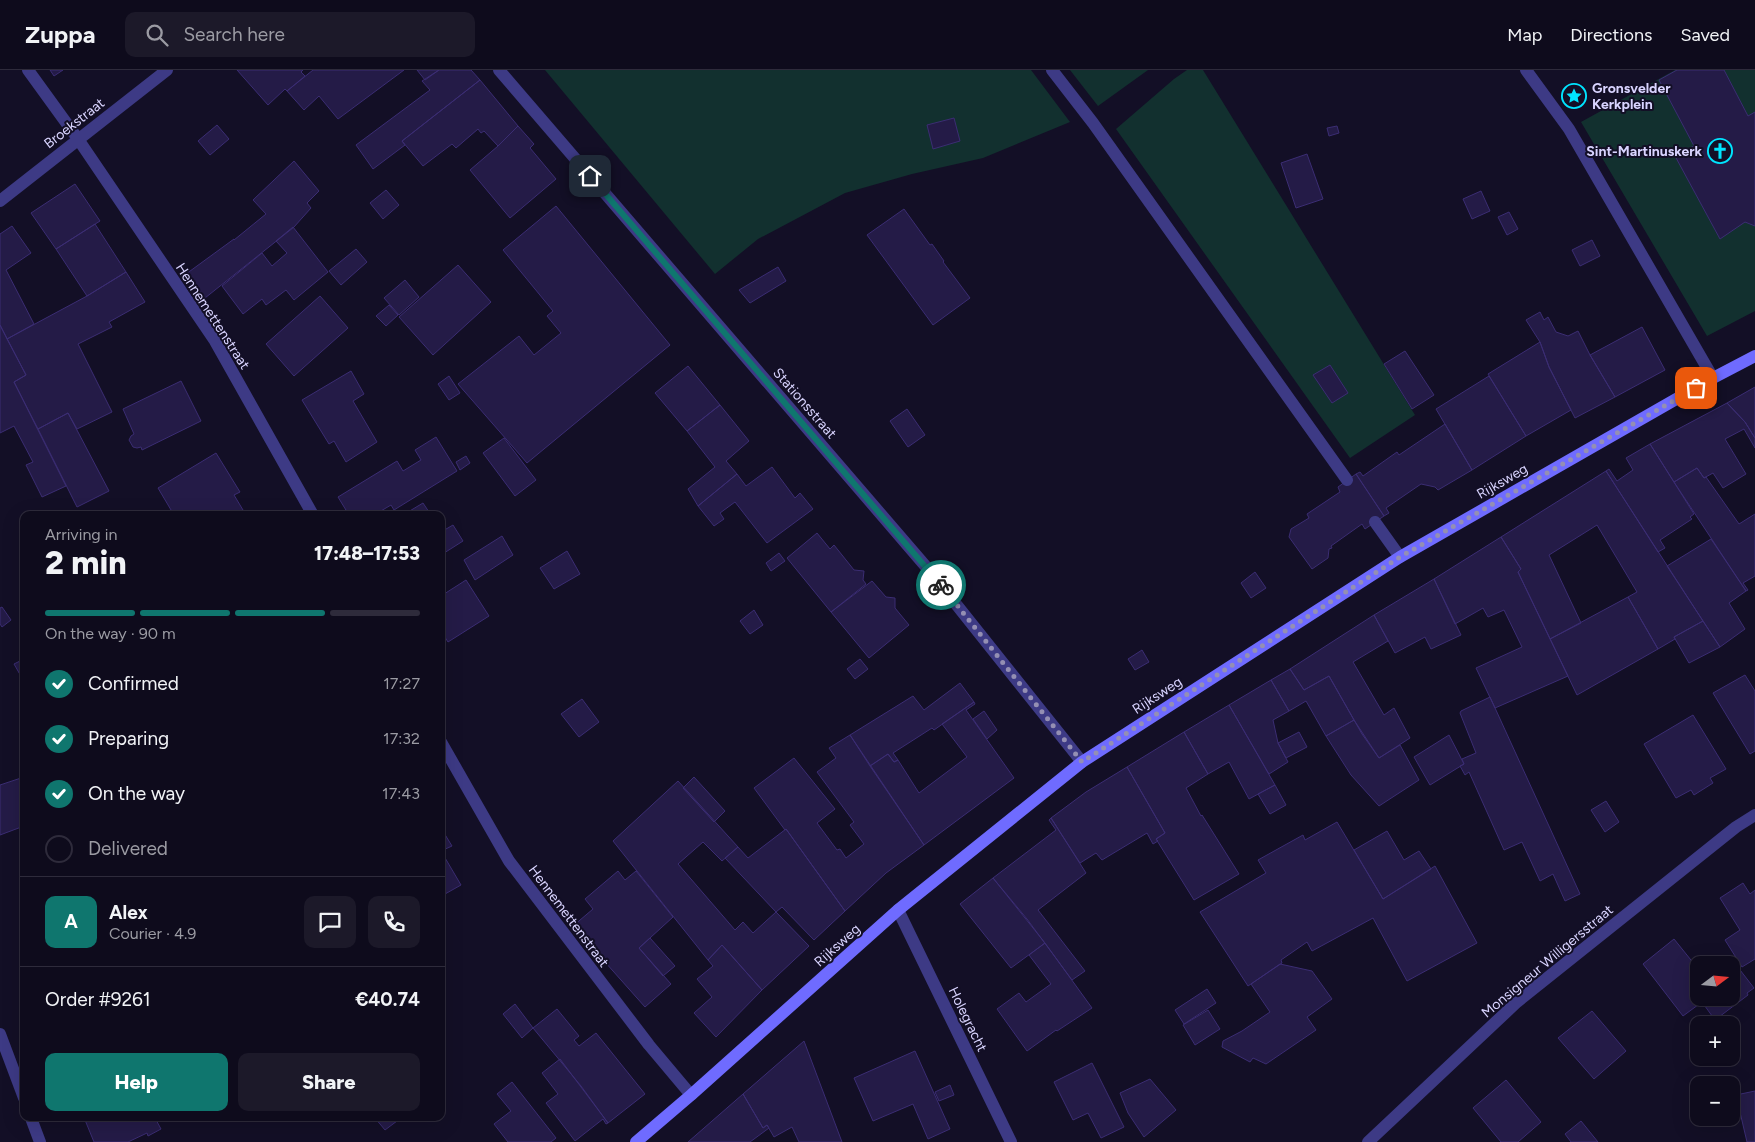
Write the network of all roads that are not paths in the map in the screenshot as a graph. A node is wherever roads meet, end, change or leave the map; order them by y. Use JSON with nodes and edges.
{"nodes":[{"id":1,"x":28,"y":70,"type":"edge"},
{"id":2,"x":167,"y":70,"type":"edge"},
{"id":3,"x":499,"y":70,"type":"edge"},
{"id":4,"x":1052,"y":70,"type":"edge"},
{"id":5,"x":1526,"y":70,"type":"edge"},
{"id":6,"x":78,"y":139,"type":"junction"},
{"id":7,"x":0,"y":201,"type":"edge"},
{"id":8,"x":1755,"y":356,"type":"edge"},
{"id":9,"x":1713,"y":378,"type":"junction"},
{"id":10,"x":1347,"y":480,"type":"dead end"},
{"id":11,"x":311,"y":511,"type":"edge"},
{"id":12,"x":1375,"y":522,"type":"dead end"},
{"id":13,"x":1400,"y":557,"type":"junction"},
{"id":14,"x":445,"y":749,"type":"edge"},
{"id":15,"x":1082,"y":762,"type":"junction"},
{"id":16,"x":1755,"y":815,"type":"edge"},
{"id":17,"x":898,"y":910,"type":"junction"},
{"id":18,"x":0,"y":1034,"type":"edge"},
{"id":19,"x":20,"y":1087,"type":"edge"},
{"id":20,"x":692,"y":1095,"type":"junction"},
{"id":21,"x":32,"y":1121,"type":"edge"},
{"id":22,"x":40,"y":1142,"type":"edge"},
{"id":23,"x":636,"y":1142,"type":"edge"},
{"id":24,"x":1011,"y":1142,"type":"edge"},
{"id":25,"x":1368,"y":1142,"type":"edge"}],
"edges":[{"from":1,"to":6,"type":"street","name":"Hennemettenstraat"},
{"from":2,"to":6,"type":"street","name":"Broekstraat"},
{"from":3,"to":15,"type":"street","name":"Stationsstraat"},
{"from":4,"to":10,"type":"street"},
{"from":5,"to":9,"type":"street"},
{"from":6,"to":7,"type":"street","name":"Broekstraat"},
{"from":6,"to":11,"type":"street","name":"Hennemettenstraat"},
{"from":8,"to":9,"type":"street","name":"Rijksweg"},
{"from":9,"to":13,"type":"street","name":"Rijksweg"},
{"from":12,"to":13,"type":"street"},
{"from":13,"to":15,"type":"street","name":"Rijksweg"},
{"from":14,"to":20,"type":"street","name":"Hennemettenstraat"},
{"from":15,"to":17,"type":"street","name":"Rijksweg"},
{"from":16,"to":25,"type":"street","name":"Monsigneur Willigersstraat"},
{"from":17,"to":20,"type":"street","name":"Rijksweg"},
{"from":17,"to":24,"type":"street","name":"Holegracht"},
{"from":18,"to":19,"type":"street"},
{"from":20,"to":23,"type":"street","name":"Rijksweg"},
{"from":21,"to":22,"type":"street"}]}
